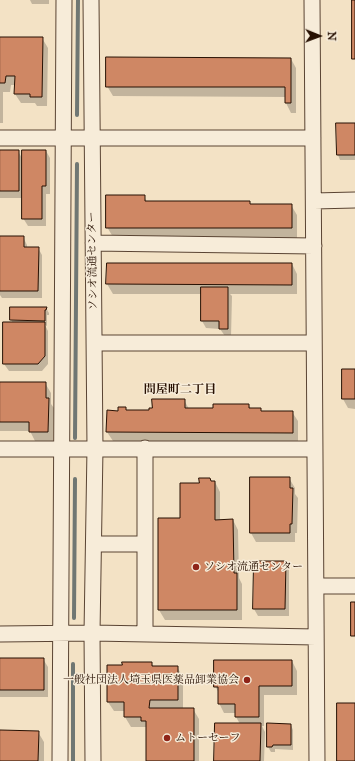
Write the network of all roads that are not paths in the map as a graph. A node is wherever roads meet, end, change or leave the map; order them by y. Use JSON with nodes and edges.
{"nodes":[{"id":1,"x":64,"y":0,"type":"edge"},
{"id":2,"x":91,"y":0,"type":"edge"},
{"id":3,"x":312,"y":0,"type":"edge"},
{"id":4,"x":0,"y":138,"type":"edge"},
{"id":5,"x":64,"y":138,"type":"junction"},
{"id":6,"x":92,"y":138,"type":"junction"},
{"id":7,"x":313,"y":138,"type":"junction"},
{"id":8,"x":355,"y":200,"type":"edge"},
{"id":9,"x":314,"y":201,"type":"junction"},
{"id":10,"x":93,"y":243,"type":"junction"},
{"id":11,"x":314,"y":246,"type":"junction"},
{"id":12,"x":94,"y":343,"type":"junction"},
{"id":13,"x":314,"y":343,"type":"junction"},
{"id":14,"x":62,"y":448,"type":"junction"},
{"id":15,"x":95,"y":448,"type":"junction"},
{"id":16,"x":145,"y":448,"type":"junction"},
{"id":17,"x":0,"y":449,"type":"edge"},
{"id":18,"x":315,"y":449,"type":"junction"},
{"id":19,"x":94,"y":544,"type":"junction"},
{"id":20,"x":145,"y":544,"type":"junction"},
{"id":21,"x":316,"y":586,"type":"junction"},
{"id":22,"x":355,"y":586,"type":"edge"},
{"id":23,"x":60,"y":633,"type":"junction"},
{"id":24,"x":92,"y":633,"type":"junction"},
{"id":25,"x":0,"y":634,"type":"edge"},
{"id":26,"x":145,"y":634,"type":"junction"},
{"id":27,"x":316,"y":637,"type":"junction"},
{"id":28,"x":60,"y":761,"type":"edge"},
{"id":29,"x":93,"y":761,"type":"edge"},
{"id":30,"x":317,"y":761,"type":"edge"}],
"edges":[{"from":1,"to":5,"type":"street"},
{"from":2,"to":6,"type":"street","name":"ソシオ流通センター"},
{"from":3,"to":7,"type":"street"},
{"from":4,"to":5,"type":"street"},
{"from":5,"to":6,"type":"street"},
{"from":5,"to":14,"type":"street"},
{"from":6,"to":7,"type":"street"},
{"from":6,"to":10,"type":"street","name":"ソシオ流通センター"},
{"from":7,"to":9,"type":"street"},
{"from":8,"to":9,"type":"street"},
{"from":9,"to":11,"type":"street"},
{"from":10,"to":11,"type":"street"},
{"from":10,"to":12,"type":"street","name":"ソシオ流通センター"},
{"from":11,"to":13,"type":"street"},
{"from":12,"to":13,"type":"street"},
{"from":12,"to":15,"type":"street","name":"ソシオ流通センター"},
{"from":13,"to":18,"type":"street"},
{"from":14,"to":15,"type":"street"},
{"from":14,"to":17,"type":"street"},
{"from":14,"to":23,"type":"street"},
{"from":15,"to":16,"type":"street"},
{"from":15,"to":19,"type":"street","name":"ソシオ流通センター"},
{"from":16,"to":18,"type":"street"},
{"from":16,"to":20,"type":"street"},
{"from":18,"to":21,"type":"street"},
{"from":19,"to":20,"type":"street"},
{"from":19,"to":24,"type":"street","name":"ソシオ流通センター"},
{"from":20,"to":26,"type":"street"},
{"from":21,"to":22,"type":"street"},
{"from":21,"to":27,"type":"street"},
{"from":23,"to":24,"type":"street"},
{"from":23,"to":25,"type":"street"},
{"from":23,"to":28,"type":"street"},
{"from":24,"to":26,"type":"street"},
{"from":24,"to":29,"type":"street","name":"ソシオ流通センター"},
{"from":26,"to":27,"type":"street"},
{"from":27,"to":30,"type":"street"}]}
